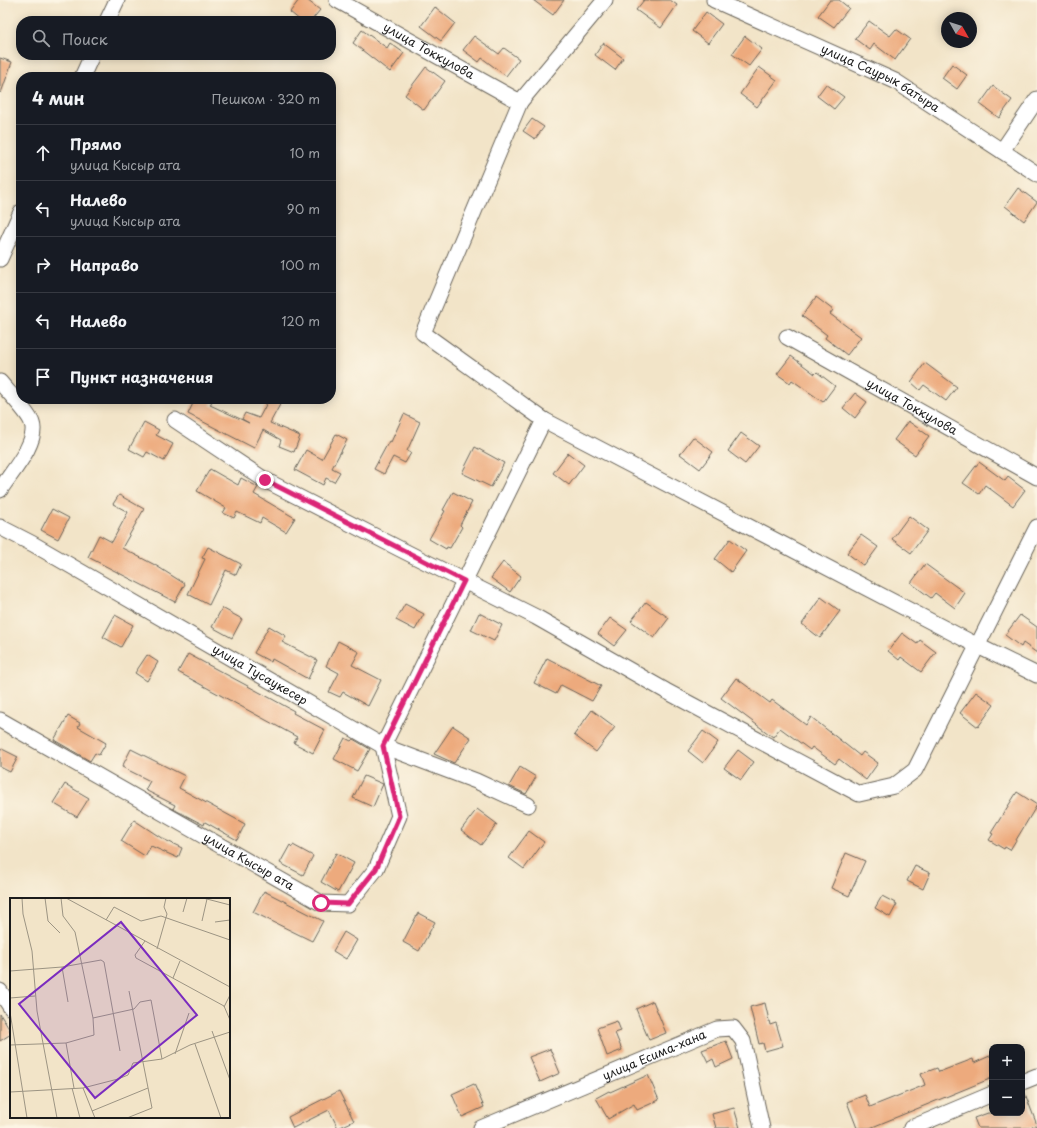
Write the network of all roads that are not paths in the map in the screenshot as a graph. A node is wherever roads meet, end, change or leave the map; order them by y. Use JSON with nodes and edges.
{"nodes":[{"id":1,"x":117,"y":0,"type":"edge"},
{"id":2,"x":337,"y":0,"type":"edge"},
{"id":3,"x":605,"y":0,"type":"edge"},
{"id":4,"x":714,"y":0,"type":"edge"},
{"id":5,"x":109,"y":16,"type":"edge"},
{"id":6,"x":90,"y":60,"type":"edge"},
{"id":7,"x":84,"y":72,"type":"edge"},
{"id":8,"x":1037,"y":99,"type":"edge"},
{"id":9,"x":520,"y":102,"type":"junction"},
{"id":10,"x":1002,"y":151,"type":"junction"},
{"id":11,"x":1037,"y":174,"type":"edge"},
{"id":12,"x":16,"y":223,"type":"edge"},
{"id":13,"x":0,"y":259,"type":"edge"},
{"id":14,"x":787,"y":337,"type":"dead end"},
{"id":15,"x":0,"y":382,"type":"edge"},
{"id":16,"x":16,"y":402,"type":"edge"},
{"id":17,"x":18,"y":404,"type":"edge"},
{"id":18,"x":175,"y":420,"type":"dead end"},
{"id":19,"x":544,"y":420,"type":"junction"},
{"id":20,"x":1037,"y":477,"type":"edge"},
{"id":21,"x":0,"y":490,"type":"edge"},
{"id":22,"x":0,"y":527,"type":"edge"},
{"id":23,"x":1037,"y":527,"type":"edge"},
{"id":24,"x":464,"y":581,"type":"junction"},
{"id":25,"x":978,"y":646,"type":"junction"},
{"id":26,"x":1037,"y":675,"type":"edge"},
{"id":27,"x":0,"y":720,"type":"edge"},
{"id":28,"x":383,"y":746,"type":"junction"},
{"id":29,"x":528,"y":805,"type":"dead end"},
{"id":30,"x":0,"y":991,"type":"edge"},
{"id":31,"x":10,"y":1006,"type":"edge"},
{"id":32,"x":1037,"y":1076,"type":"edge"},
{"id":33,"x":1025,"y":1081,"type":"edge"},
{"id":34,"x":989,"y":1095,"type":"edge"},
{"id":35,"x":481,"y":1128,"type":"edge"},
{"id":36,"x":762,"y":1128,"type":"edge"},
{"id":37,"x":910,"y":1128,"type":"edge"}],
"edges":[{"from":1,"to":5,"type":"street"},
{"from":2,"to":9,"type":"street","name":"улица Токкулова"},
{"from":3,"to":9,"type":"street"},
{"from":4,"to":10,"type":"street","name":"улица Саурык батыра"},
{"from":6,"to":7,"type":"street"},
{"from":8,"to":10,"type":"street"},
{"from":9,"to":19,"type":"street"},
{"from":10,"to":11,"type":"street","name":"улица Саурык батыра"},
{"from":12,"to":13,"type":"street"},
{"from":14,"to":20,"type":"street","name":"улица Токкулова"},
{"from":15,"to":16,"type":"street"},
{"from":17,"to":21,"type":"street"},
{"from":18,"to":24,"type":"street"},
{"from":19,"to":24,"type":"street"},
{"from":19,"to":25,"type":"street"},
{"from":22,"to":28,"type":"street","name":"улица Тусаукесер"},
{"from":23,"to":25,"type":"street"},
{"from":24,"to":25,"type":"street"},
{"from":24,"to":28,"type":"street"},
{"from":25,"to":26,"type":"street"},
{"from":27,"to":28,"type":"street","name":"улица Кысыр ата"},
{"from":28,"to":29,"type":"street","name":"улица Тусаукесер"},
{"from":30,"to":31,"type":"street"},
{"from":32,"to":33,"type":"street"},
{"from":34,"to":37,"type":"street"},
{"from":35,"to":36,"type":"street","name":"улица Есима-хана"}]}
